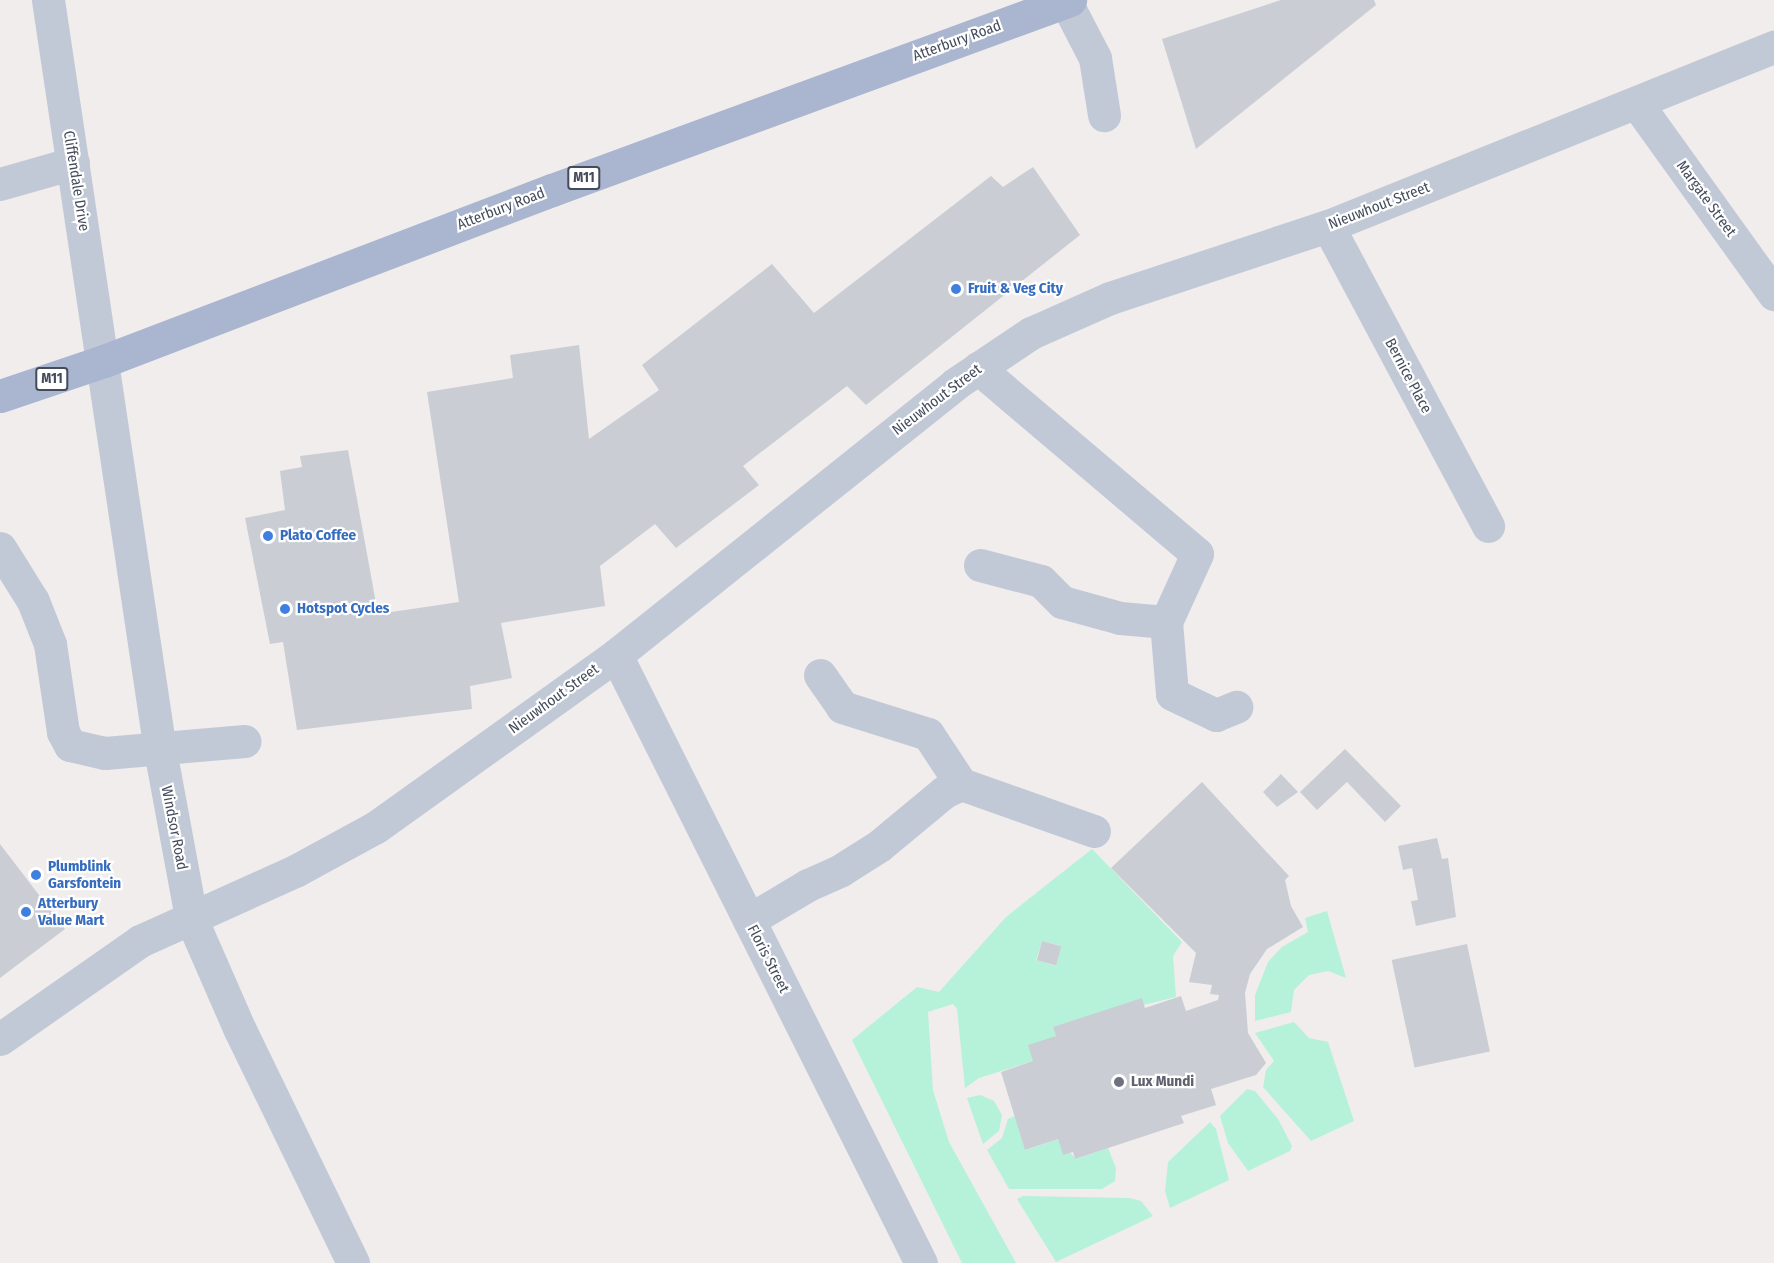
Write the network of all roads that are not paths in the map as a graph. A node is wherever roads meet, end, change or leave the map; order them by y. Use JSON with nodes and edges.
{"nodes":[{"id":1,"x":48,"y":0,"type":"edge"},
{"id":2,"x":1068,"y":1,"type":"edge"},
{"id":3,"x":1774,"y":48,"type":"edge"},
{"id":4,"x":1638,"y":105,"type":"junction"},
{"id":5,"x":1104,"y":115,"type":"dead end"},
{"id":6,"x":73,"y":163,"type":"junction"},
{"id":7,"x":0,"y":184,"type":"edge"},
{"id":8,"x":1328,"y":226,"type":"junction"},
{"id":9,"x":1774,"y":294,"type":"edge"},
{"id":10,"x":104,"y":361,"type":"junction"},
{"id":11,"x":978,"y":368,"type":"junction"},
{"id":12,"x":0,"y":396,"type":"edge"},
{"id":13,"x":1488,"y":526,"type":"dead end"},
{"id":14,"x":0,"y":549,"type":"edge"},
{"id":15,"x":980,"y":565,"type":"dead end"},
{"id":16,"x":1166,"y":622,"type":"junction"},
{"id":17,"x":616,"y":655,"type":"junction"},
{"id":18,"x":820,"y":675,"type":"dead end"},
{"id":19,"x":1236,"y":707,"type":"dead end"},
{"id":20,"x":244,"y":741,"type":"dead end"},
{"id":21,"x":160,"y":750,"type":"junction"},
{"id":22,"x":961,"y":784,"type":"junction"},
{"id":23,"x":1094,"y":831,"type":"dead end"},
{"id":24,"x":191,"y":918,"type":"junction"},
{"id":25,"x":749,"y":920,"type":"junction"},
{"id":26,"x":0,"y":1039,"type":"edge"},
{"id":27,"x":353,"y":1263,"type":"edge"},
{"id":28,"x":921,"y":1263,"type":"edge"}],
"edges":[{"from":1,"to":6,"type":"street","name":"Cliffendale Drive"},
{"from":2,"to":5,"type":"street"},
{"from":2,"to":10,"type":"main road","name":"Atterbury Road","number":"M11"},
{"from":3,"to":4,"type":"street","name":"Nieuwhout Street"},
{"from":4,"to":8,"type":"street","name":"Nieuwhout Street"},
{"from":4,"to":9,"type":"street","name":"Margate Street"},
{"from":6,"to":7,"type":"street"},
{"from":6,"to":10,"type":"street","name":"Cliffendale Drive"},
{"from":8,"to":11,"type":"street","name":"Nieuwhout Street"},
{"from":8,"to":13,"type":"street","name":"Bernice Place"},
{"from":10,"to":12,"type":"main road","name":"Atterbury Road","number":"M11"},
{"from":10,"to":21,"type":"street","name":"Windsor Road"},
{"from":11,"to":16,"type":"street"},
{"from":11,"to":17,"type":"street","name":"Nieuwhout Street"},
{"from":14,"to":21,"type":"street"},
{"from":15,"to":16,"type":"street"},
{"from":16,"to":19,"type":"street"},
{"from":17,"to":24,"type":"street","name":"Nieuwhout Street"},
{"from":17,"to":25,"type":"street","name":"Floris Street"},
{"from":18,"to":22,"type":"street"},
{"from":20,"to":21,"type":"street"},
{"from":21,"to":24,"type":"street","name":"Windsor Road"},
{"from":22,"to":23,"type":"street"},
{"from":22,"to":25,"type":"street"},
{"from":24,"to":26,"type":"street","name":"Nieuwhout Street"},
{"from":24,"to":27,"type":"street","name":"Windsor Road"},
{"from":25,"to":28,"type":"street","name":"Floris Street"}]}
